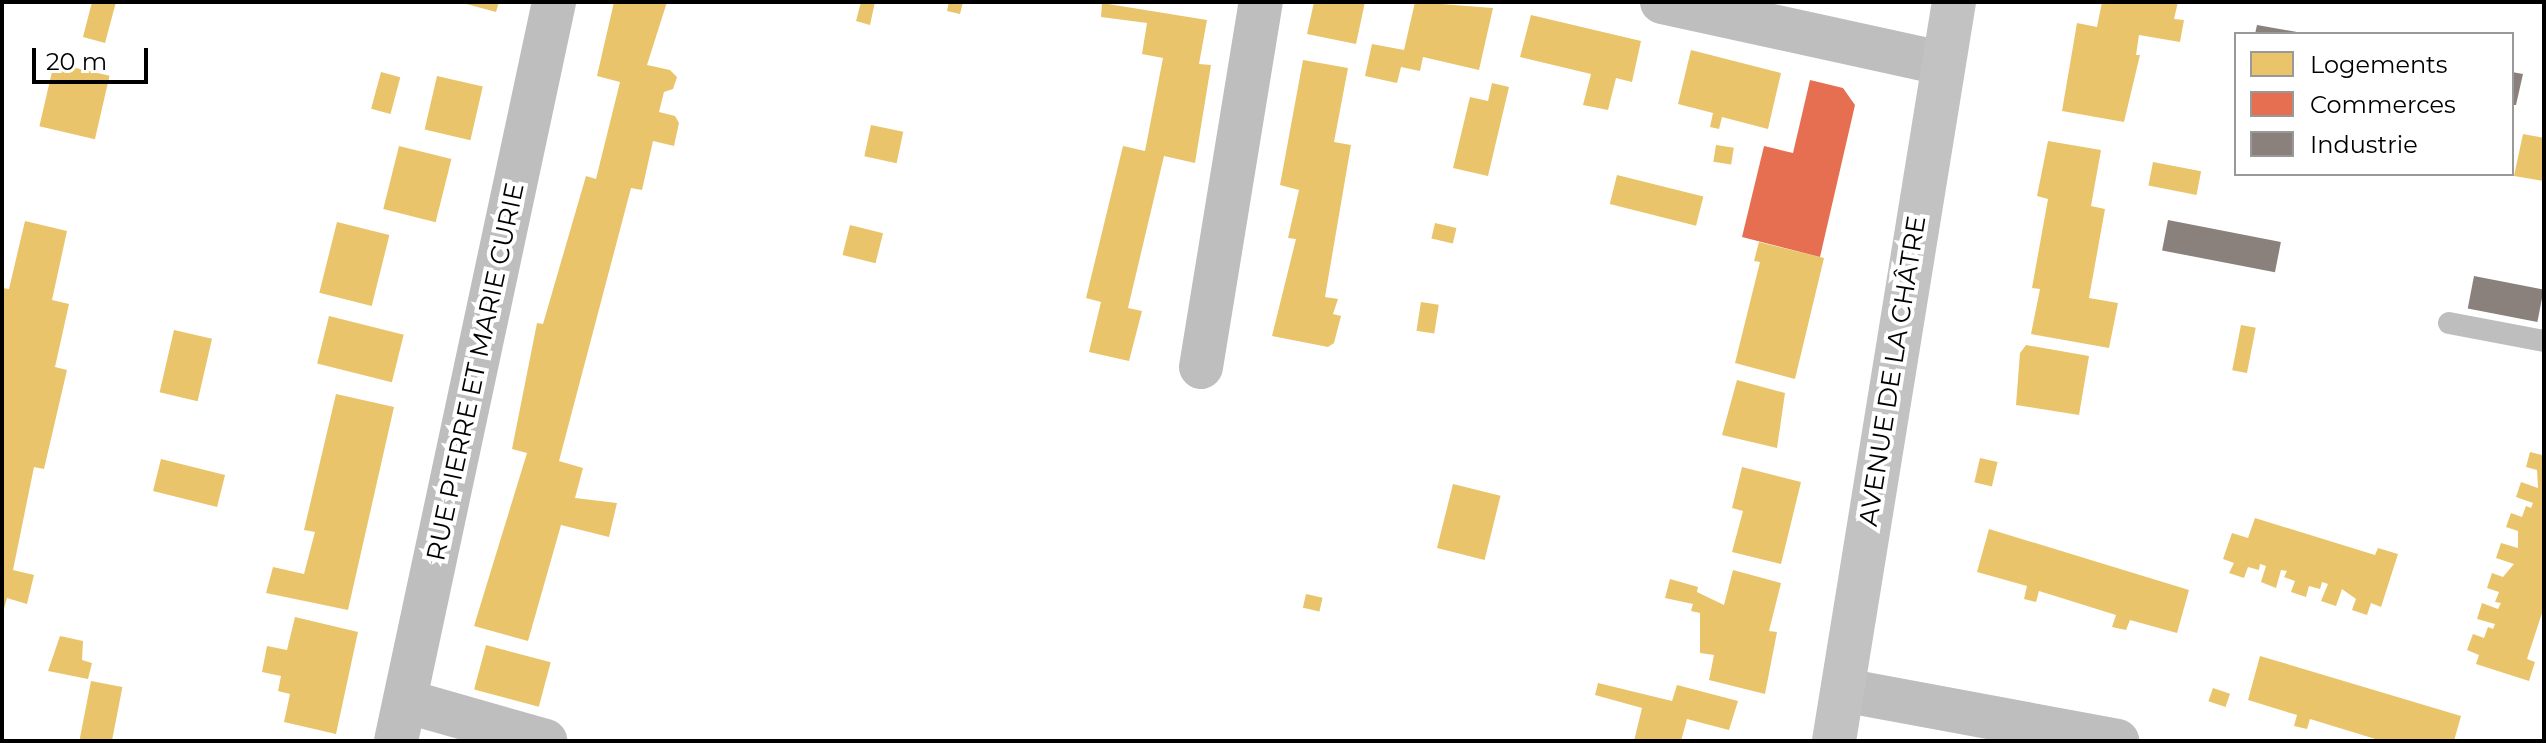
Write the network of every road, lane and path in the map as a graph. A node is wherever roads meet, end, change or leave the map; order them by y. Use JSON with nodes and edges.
{"nodes":[{"id":1,"x":554,"y":2,"type":"edge"},
{"id":2,"x":1261,"y":2,"type":"edge"},
{"id":3,"x":1662,"y":2,"type":"edge"},
{"id":4,"x":1954,"y":2,"type":"edge"},
{"id":5,"x":1942,"y":63,"type":"junction"},
{"id":6,"x":2449,"y":323,"type":"dead end"},
{"id":7,"x":2544,"y":341,"type":"edge"},
{"id":8,"x":1201,"y":367,"type":"dead end"},
{"id":9,"x":1843,"y":690,"type":"junction"},
{"id":10,"x":401,"y":721,"type":"edge"},
{"id":11,"x":545,"y":741,"type":"edge"},
{"id":12,"x":1834,"y":741,"type":"edge"},
{"id":13,"x":2117,"y":741,"type":"edge"}],
"edges":[{"from":1,"to":10,"type":"street","name":"RUE PIERRE ET MARIE CURIE"},
{"from":2,"to":8,"type":"street"},
{"from":3,"to":5,"type":"street"},
{"from":4,"to":5,"type":"main road","name":"AVENUE DE LA CHÂTRE"},
{"from":5,"to":9,"type":"main road","name":"AVENUE DE LA CHÂTRE"},
{"from":6,"to":7,"type":"lane"},
{"from":9,"to":12,"type":"main road","name":"AVENUE DE LA CHÂTRE"},
{"from":9,"to":13,"type":"street"},
{"from":10,"to":11,"type":"street"}]}
